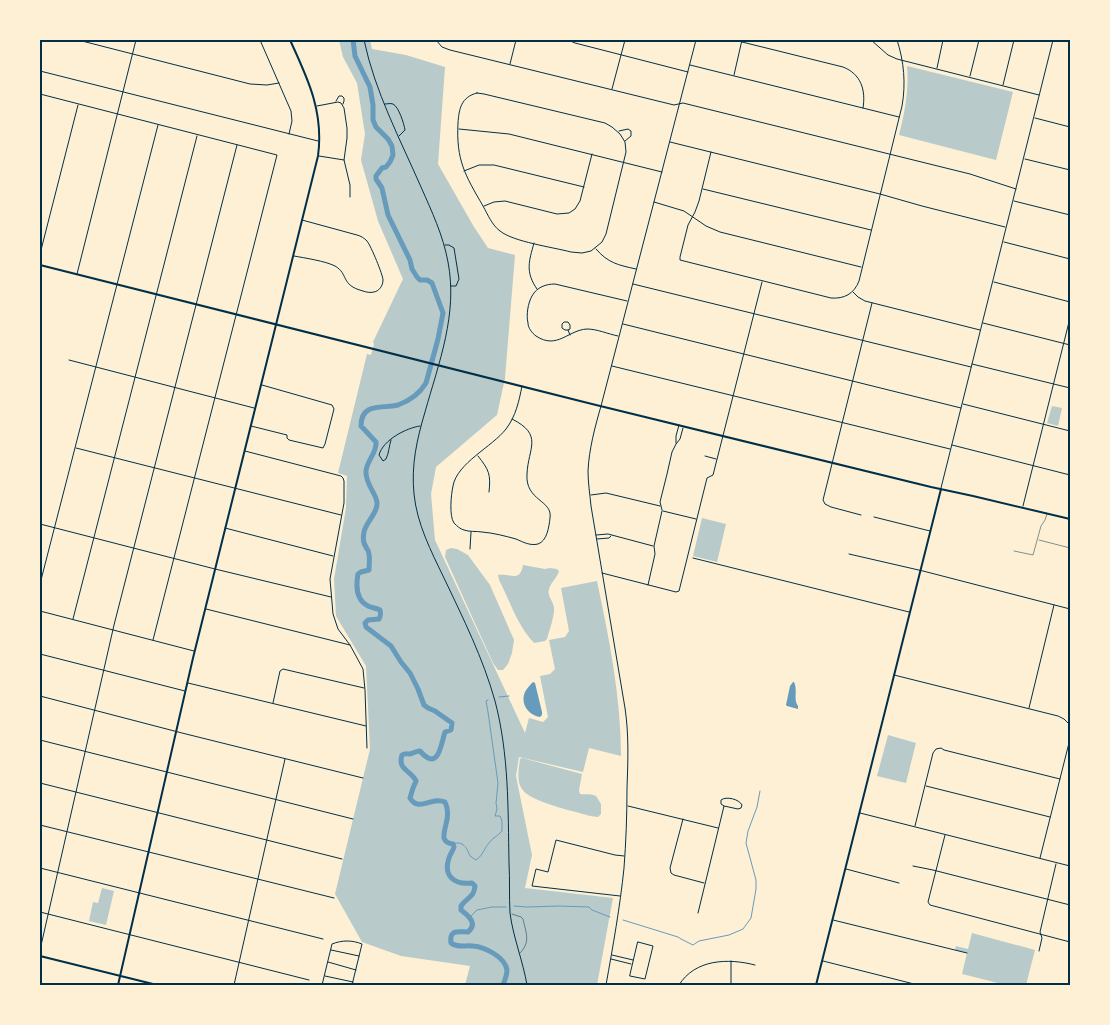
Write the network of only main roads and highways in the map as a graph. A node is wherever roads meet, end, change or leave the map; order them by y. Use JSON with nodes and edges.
{"nodes":[{"id":1,"x":290,"y":40,"type":"edge"},
{"id":2,"x":40,"y":265,"type":"edge"},
{"id":3,"x":275,"y":325,"type":"junction"},
{"id":4,"x":941,"y":489,"type":"junction"},
{"id":5,"x":1070,"y":519,"type":"edge"},
{"id":6,"x":40,"y":956,"type":"edge"},
{"id":7,"x":120,"y":976,"type":"junction"},
{"id":8,"x":118,"y":985,"type":"edge"},
{"id":9,"x":157,"y":985,"type":"edge"},
{"id":10,"x":816,"y":985,"type":"edge"}],
"edges":[{"from":1,"to":3,"type":"main road"},
{"from":2,"to":3,"type":"main road"},
{"from":3,"to":4,"type":"main road"},
{"from":3,"to":7,"type":"main road"},
{"from":4,"to":5,"type":"main road"},
{"from":4,"to":10,"type":"main road"},
{"from":6,"to":7,"type":"main road"},
{"from":7,"to":8,"type":"main road"},
{"from":7,"to":9,"type":"main road"}]}
